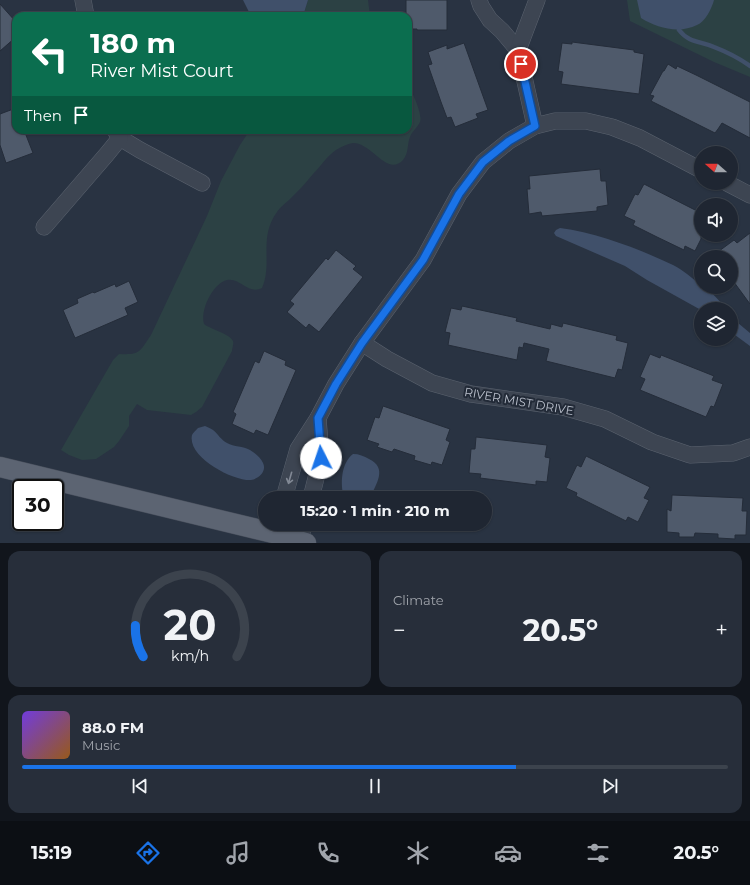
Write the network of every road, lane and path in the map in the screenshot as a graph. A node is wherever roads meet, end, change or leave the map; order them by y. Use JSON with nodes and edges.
{"nodes":[{"id":1,"x":83,"y":0,"type":"edge"},
{"id":2,"x":478,"y":0,"type":"edge"},
{"id":3,"x":537,"y":0,"type":"edge"},
{"id":4,"x":85,"y":12,"type":"edge"},
{"id":5,"x":518,"y":50,"type":"junction"},
{"id":6,"x":535,"y":126,"type":"junction"},
{"id":7,"x":118,"y":134,"type":"edge"},
{"id":8,"x":694,"y":166,"type":"edge"},
{"id":9,"x":202,"y":183,"type":"dead end"},
{"id":10,"x":738,"y":189,"type":"edge"},
{"id":11,"x":750,"y":195,"type":"edge"},
{"id":12,"x":44,"y":227,"type":"dead end"},
{"id":13,"x":362,"y":343,"type":"junction"},
{"id":14,"x":318,"y":418,"type":"junction"},
{"id":15,"x":750,"y":447,"type":"edge"},
{"id":16,"x":0,"y":468,"type":"edge"},
{"id":17,"x":286,"y":491,"type":"edge"},
{"id":18,"x":313,"y":491,"type":"edge"},
{"id":19,"x":258,"y":525,"type":"edge"},
{"id":20,"x":282,"y":531,"type":"edge"},
{"id":21,"x":303,"y":536,"type":"edge"}],
"edges":[{"from":1,"to":4,"type":"street"},
{"from":2,"to":5,"type":"street"},
{"from":3,"to":5,"type":"street"},
{"from":5,"to":6,"type":"street"},
{"from":6,"to":8,"type":"street"},
{"from":6,"to":13,"type":"street"},
{"from":7,"to":9,"type":"street"},
{"from":7,"to":12,"type":"street"},
{"from":10,"to":11,"type":"street"},
{"from":13,"to":14,"type":"street"},
{"from":13,"to":15,"type":"street","name":"RIVER MIST DRIVE"},
{"from":14,"to":17,"type":"street","one_way":true},
{"from":14,"to":18,"type":"street"},
{"from":16,"to":19,"type":"main road"},
{"from":20,"to":21,"type":"main road"}]}
